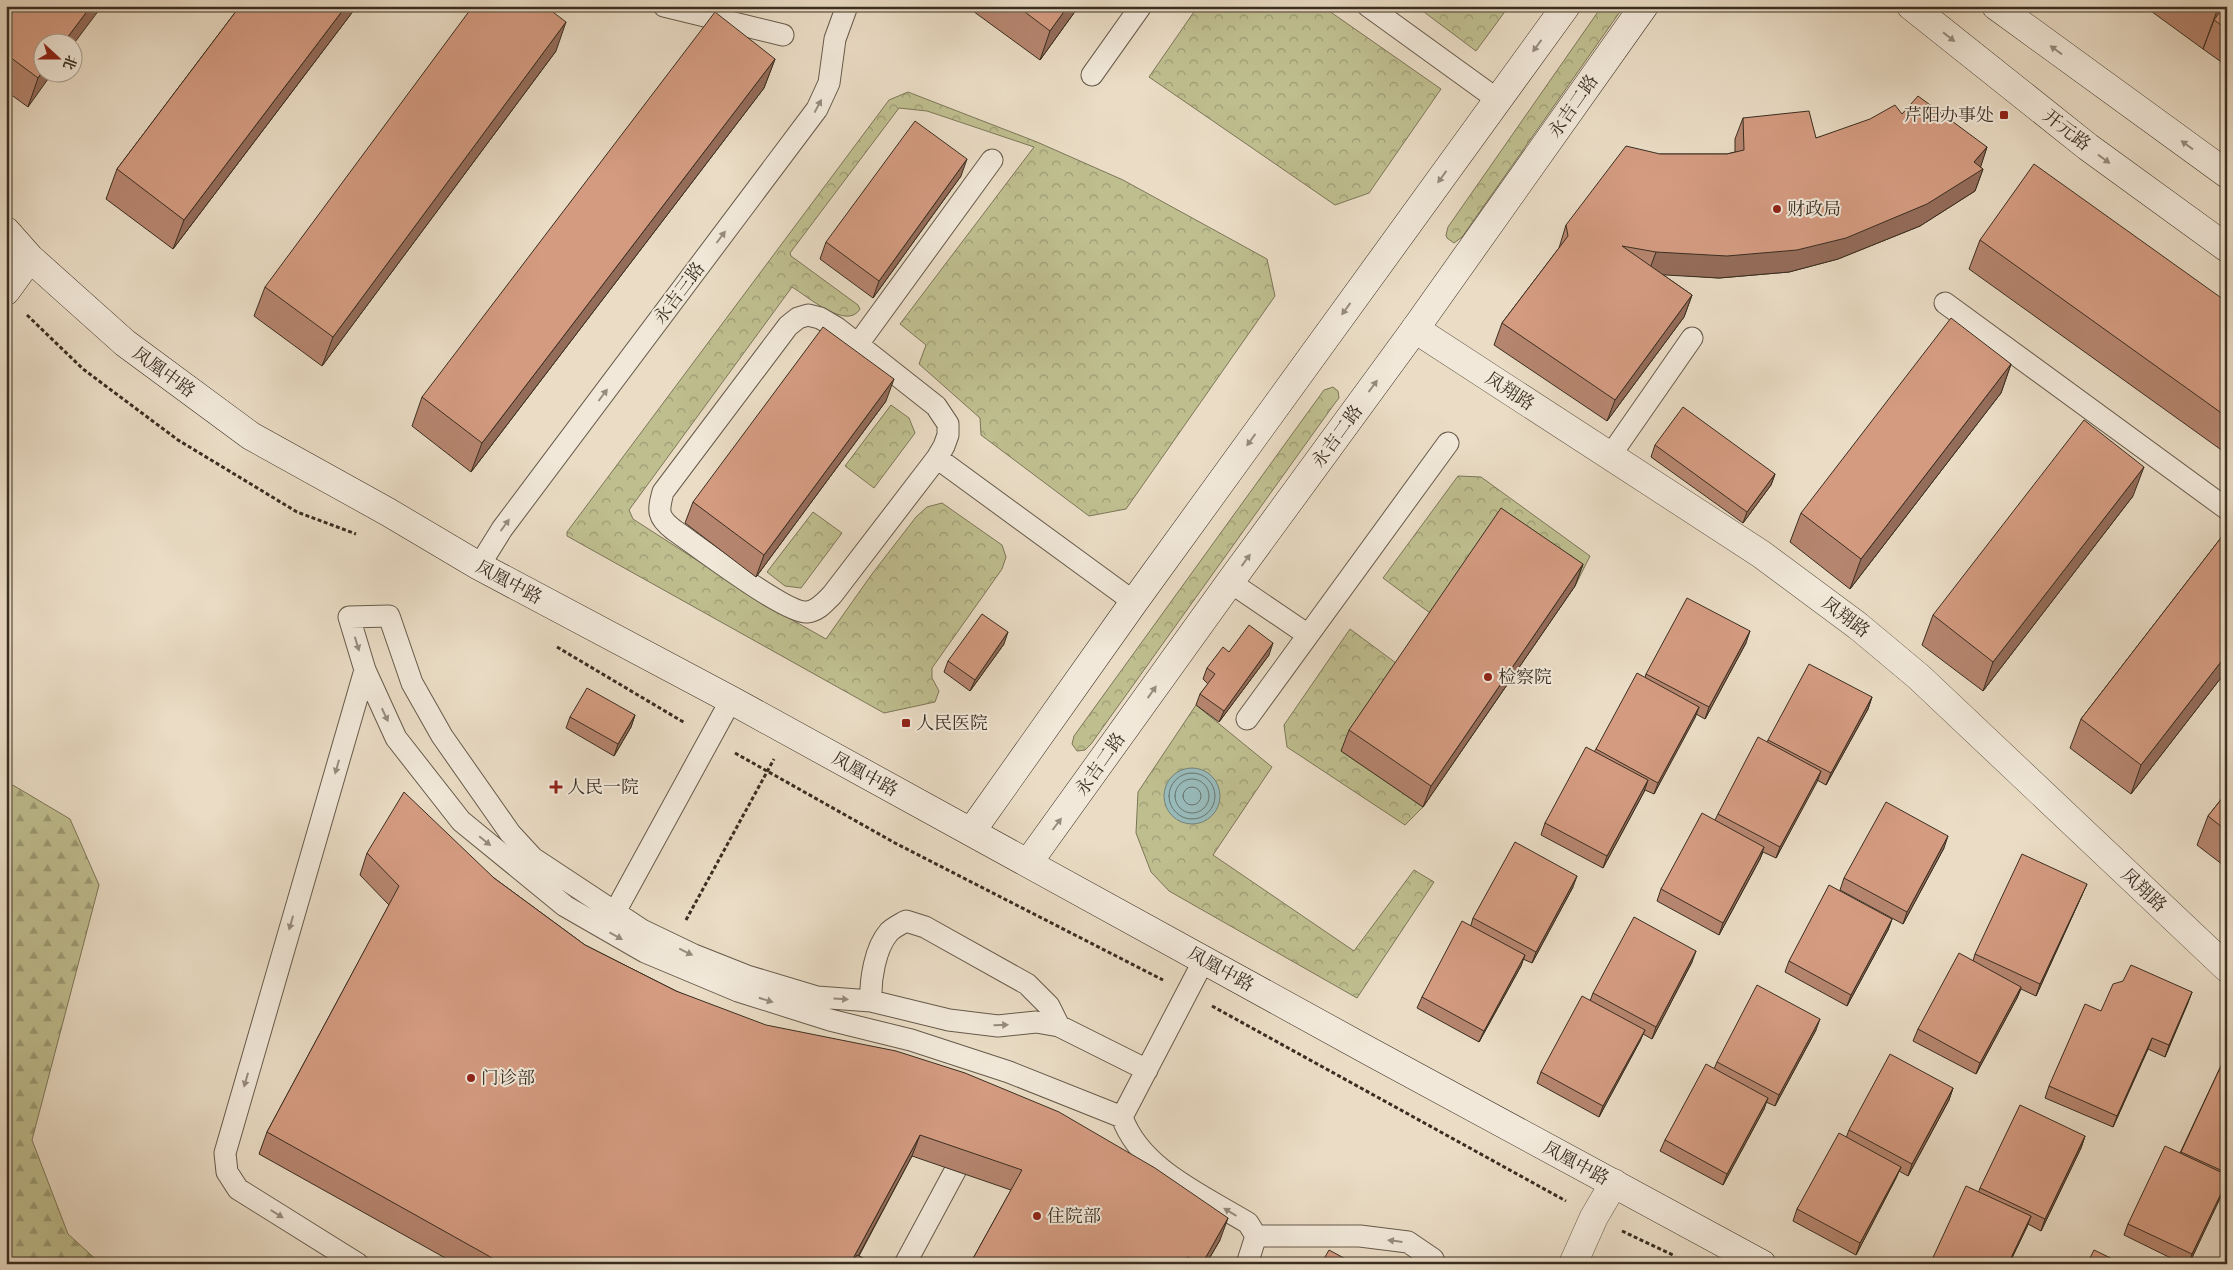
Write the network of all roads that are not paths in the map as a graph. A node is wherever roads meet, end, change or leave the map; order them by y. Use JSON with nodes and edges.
{"nodes":[{"id":1,"x":664,"y":6,"type":"edge"},
{"id":2,"x":848,"y":6,"type":"edge"},
{"id":3,"x":1141,"y":6,"type":"edge"},
{"id":4,"x":1368,"y":6,"type":"edge"},
{"id":5,"x":1566,"y":6,"type":"edge"},
{"id":6,"x":1644,"y":6,"type":"edge"},
{"id":7,"x":1911,"y":6,"type":"edge"},
{"id":8,"x":1996,"y":6,"type":"edge"},
{"id":9,"x":783,"y":35,"type":"dead end"},
{"id":10,"x":1092,"y":75,"type":"dead end"},
{"id":11,"x":1498,"y":100,"type":"junction"},
{"id":12,"x":992,"y":160,"type":"dead end"},
{"id":13,"x":2227,"y":174,"type":"edge"},
{"id":14,"x":6,"y":231,"type":"edge"},
{"id":15,"x":2227,"y":248,"type":"edge"},
{"id":16,"x":30,"y":258,"type":"junction"},
{"id":17,"x":6,"y":282,"type":"edge"},
{"id":18,"x":13,"y":300,"type":"edge"},
{"id":19,"x":1945,"y":303,"type":"dead end"},
{"id":20,"x":1415,"y":329,"type":"junction"},
{"id":21,"x":1692,"y":338,"type":"dead end"},
{"id":22,"x":858,"y":344,"type":"junction"},
{"id":23,"x":1448,"y":443,"type":"dead end"},
{"id":24,"x":1610,"y":456,"type":"junction"},
{"id":25,"x":937,"y":458,"type":"junction"},
{"id":26,"x":2227,"y":509,"type":"edge"},
{"id":27,"x":479,"y":566,"type":"junction"},
{"id":28,"x":1230,"y":582,"type":"junction"},
{"id":29,"x":1134,"y":602,"type":"junction"},
{"id":30,"x":1308,"y":635,"type":"junction"},
{"id":31,"x":365,"y":670,"type":"junction"},
{"id":32,"x":731,"y":700,"type":"junction"},
{"id":33,"x":1247,"y":718,"type":"dead end"},
{"id":34,"x":971,"y":832,"type":"junction"},
{"id":35,"x":1028,"y":863,"type":"junction"},
{"id":36,"x":615,"y":912,"type":"junction"},
{"id":37,"x":1204,"y":960,"type":"junction"},
{"id":38,"x":2227,"y":968,"type":"edge"},
{"id":39,"x":871,"y":1001,"type":"junction"},
{"id":40,"x":1059,"y":1026,"type":"junction"},
{"id":41,"x":1147,"y":1070,"type":"junction"},
{"id":42,"x":1122,"y":1118,"type":"junction"},
{"id":43,"x":980,"y":1124,"type":"edge"},
{"id":44,"x":1614,"y":1183,"type":"junction"},
{"id":45,"x":1256,"y":1236,"type":"junction"},
{"id":46,"x":358,"y":1264,"type":"edge"},
{"id":47,"x":905,"y":1264,"type":"edge"},
{"id":48,"x":1247,"y":1264,"type":"edge"},
{"id":49,"x":1435,"y":1264,"type":"edge"},
{"id":50,"x":1573,"y":1264,"type":"edge"},
{"id":51,"x":1762,"y":1264,"type":"edge"}],
"edges":[{"from":1,"to":9,"type":"lane"},
{"from":27,"to":2,"type":"lane","name":"永吉三路","one_way":true},
{"from":3,"to":10,"type":"lane"},
{"from":4,"to":11,"type":"lane"},
{"from":5,"to":11,"type":"street","one_way":true},
{"from":6,"to":20,"type":"street","name":"永吉二路"},
{"from":7,"to":15,"type":"street","name":"开元路","one_way":true},
{"from":13,"to":8,"type":"street","one_way":true},
{"from":11,"to":29,"type":"street","one_way":true},
{"from":12,"to":22,"type":"lane"},
{"from":14,"to":16,"type":"street","name":"凤凰中路"},
{"from":16,"to":17,"type":"street"},
{"from":16,"to":18,"type":"street"},
{"from":16,"to":27,"type":"street","name":"凤凰中路"},
{"from":19,"to":26,"type":"lane"},
{"from":20,"to":24,"type":"street","name":"凤翔路"},
{"from":28,"to":20,"type":"street","name":"永吉二路","one_way":true},
{"from":21,"to":24,"type":"lane"},
{"from":22,"to":25,"type":"lane"},
{"from":22,"to":25,"type":"lane"},
{"from":23,"to":30,"type":"lane"},
{"from":24,"to":38,"type":"street","name":"凤翔路"},
{"from":25,"to":29,"type":"lane"},
{"from":27,"to":32,"type":"street","name":"凤凰中路"},
{"from":28,"to":30,"type":"lane"},
{"from":35,"to":28,"type":"street","name":"永吉二路","one_way":true},
{"from":29,"to":34,"type":"street"},
{"from":30,"to":33,"type":"lane"},
{"from":36,"to":31,"type":"lane","one_way":true},
{"from":31,"to":42,"type":"lane","one_way":true},
{"from":31,"to":46,"type":"lane","one_way":true},
{"from":32,"to":34,"type":"street","name":"凤凰中路"},
{"from":32,"to":36,"type":"lane"},
{"from":34,"to":35,"type":"street","name":"凤凰中路"},
{"from":35,"to":37,"type":"street","name":"凤凰中路"},
{"from":36,"to":39,"type":"lane","one_way":true},
{"from":37,"to":41,"type":"lane"},
{"from":37,"to":44,"type":"street","name":"凤凰中路"},
{"from":39,"to":40,"type":"lane","one_way":true},
{"from":39,"to":40,"type":"lane"},
{"from":40,"to":41,"type":"lane"},
{"from":41,"to":42,"type":"lane"},
{"from":45,"to":42,"type":"lane","one_way":true},
{"from":43,"to":47,"type":"lane"},
{"from":44,"to":50,"type":"street"},
{"from":44,"to":51,"type":"street","name":"凤凰中路"},
{"from":45,"to":48,"type":"lane"},
{"from":49,"to":45,"type":"lane","one_way":true}]}
